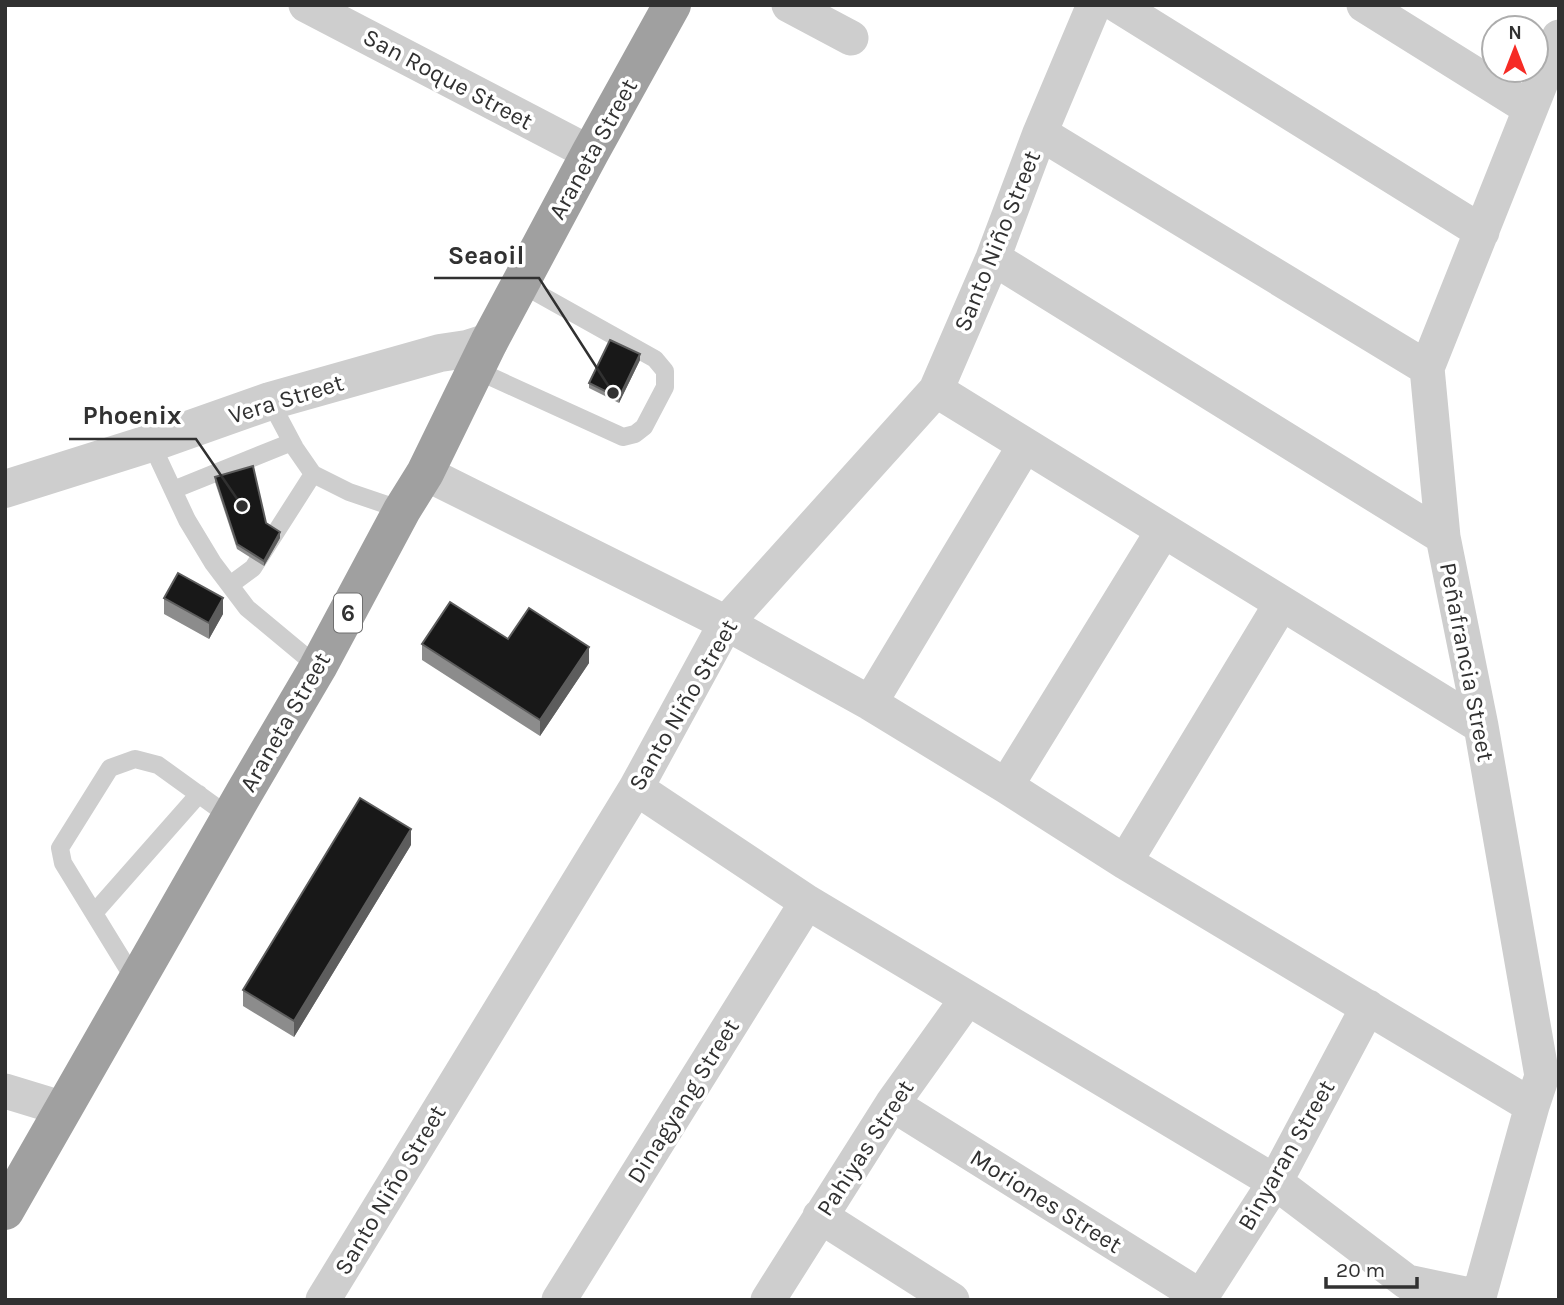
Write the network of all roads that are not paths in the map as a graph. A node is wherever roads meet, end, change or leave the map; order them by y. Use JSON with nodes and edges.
{"nodes":[{"id":1,"x":306,"y":5,"type":"edge"},
{"id":2,"x":672,"y":5,"type":"edge"},
{"id":3,"x":789,"y":5,"type":"edge"},
{"id":4,"x":1094,"y":5,"type":"edge"},
{"id":5,"x":1117,"y":5,"type":"edge"},
{"id":6,"x":1364,"y":5,"type":"edge"},
{"id":7,"x":1559,"y":37,"type":"edge"},
{"id":8,"x":851,"y":38,"type":"dead end"},
{"id":9,"x":1541,"y":102,"type":"edge"},
{"id":10,"x":1040,"y":133,"type":"junction"},
{"id":11,"x":590,"y":153,"type":"junction"},
{"id":12,"x":1482,"y":232,"type":"junction"},
{"id":13,"x":993,"y":258,"type":"junction"},
{"id":14,"x":521,"y":284,"type":"junction"},
{"id":15,"x":482,"y":356,"type":"junction"},
{"id":16,"x":1427,"y":368,"type":"junction"},
{"id":17,"x":936,"y":390,"type":"junction"},
{"id":18,"x":270,"y":401,"type":"junction"},
{"id":19,"x":292,"y":442,"type":"junction"},
{"id":20,"x":151,"y":443,"type":"junction"},
{"id":21,"x":1025,"y":445,"type":"junction"},
{"id":22,"x":425,"y":473,"type":"junction"},
{"id":23,"x":313,"y":474,"type":"junction"},
{"id":24,"x":5,"y":489,"type":"edge"},
{"id":25,"x":173,"y":490,"type":"junction"},
{"id":26,"x":402,"y":510,"type":"junction"},
{"id":27,"x":1163,"y":531,"type":"junction"},
{"id":28,"x":1443,"y":537,"type":"junction"},
{"id":29,"x":230,"y":585,"type":"junction"},
{"id":30,"x":1281,"y":604,"type":"junction"},
{"id":31,"x":726,"y":623,"type":"junction"},
{"id":32,"x":318,"y":667,"type":"junction"},
{"id":33,"x":870,"y":704,"type":"junction"},
{"id":34,"x":1481,"y":726,"type":"junction"},
{"id":35,"x":1006,"y":786,"type":"junction"},
{"id":36,"x":636,"y":788,"type":"junction"},
{"id":37,"x":199,"y":794,"type":"junction"},
{"id":38,"x":230,"y":817,"type":"junction"},
{"id":39,"x":1125,"y":862,"type":"junction"},
{"id":40,"x":807,"y":902,"type":"junction"},
{"id":41,"x":94,"y":913,"type":"junction"},
{"id":42,"x":136,"y":982,"type":"junction"},
{"id":43,"x":967,"y":999,"type":"junction"},
{"id":44,"x":1368,"y":1007,"type":"junction"},
{"id":45,"x":1544,"y":1086,"type":"edge"},
{"id":46,"x":6,"y":1092,"type":"edge"},
{"id":47,"x":892,"y":1104,"type":"junction"},
{"id":48,"x":64,"y":1109,"type":"junction"},
{"id":49,"x":1275,"y":1182,"type":"junction"},
{"id":50,"x":5,"y":1211,"type":"edge"},
{"id":51,"x":820,"y":1216,"type":"junction"},
{"id":52,"x":1401,"y":1291,"type":"edge"},
{"id":53,"x":1200,"y":1298,"type":"edge"},
{"id":54,"x":1478,"y":1298,"type":"edge"},
{"id":55,"x":323,"y":1300,"type":"edge"},
{"id":56,"x":559,"y":1300,"type":"edge"},
{"id":57,"x":768,"y":1300,"type":"edge"},
{"id":58,"x":952,"y":1300,"type":"edge"}],
"edges":[{"from":1,"to":11,"type":"street","name":"San Roque Street"},
{"from":2,"to":11,"type":"highway","name":"Araneta Street","number":"6"},
{"from":3,"to":8,"type":"street"},
{"from":4,"to":10,"type":"street","name":"Santo Niño Street"},
{"from":5,"to":12,"type":"street"},
{"from":6,"to":9,"type":"street"},
{"from":7,"to":9,"type":"street","name":"Peñafrancia Street"},
{"from":9,"to":12,"type":"street","name":"Peñafrancia Street"},
{"from":10,"to":13,"type":"street","name":"Santo Niño Street"},
{"from":10,"to":16,"type":"street"},
{"from":11,"to":14,"type":"highway","name":"Araneta Street","number":"6"},
{"from":12,"to":16,"type":"street","name":"Peñafrancia Street"},
{"from":13,"to":17,"type":"street","name":"Santo Niño Street"},
{"from":13,"to":28,"type":"street"},
{"from":14,"to":15,"type":"highway","name":"Araneta Street","number":"6"},
{"from":14,"to":15,"type":"lane"},
{"from":15,"to":18,"type":"street","name":"Vera Street"},
{"from":15,"to":22,"type":"highway","name":"Araneta Street","number":"6"},
{"from":16,"to":28,"type":"street","name":"Peñafrancia Street"},
{"from":17,"to":21,"type":"street"},
{"from":17,"to":31,"type":"street","name":"Santo Niño Street"},
{"from":18,"to":19,"type":"lane"},
{"from":18,"to":20,"type":"street","name":"Vera Street"},
{"from":19,"to":23,"type":"lane"},
{"from":19,"to":25,"type":"lane"},
{"from":20,"to":24,"type":"street","name":"Vera Street"},
{"from":20,"to":25,"type":"lane"},
{"from":21,"to":27,"type":"street"},
{"from":21,"to":33,"type":"street"},
{"from":22,"to":26,"type":"highway","name":"Araneta Street","number":"6"},
{"from":22,"to":31,"type":"street"},
{"from":23,"to":26,"type":"lane"},
{"from":23,"to":29,"type":"lane"},
{"from":25,"to":29,"type":"lane"},
{"from":26,"to":32,"type":"highway","name":"Araneta Street","number":"6"},
{"from":27,"to":30,"type":"street"},
{"from":27,"to":35,"type":"street"},
{"from":28,"to":34,"type":"street","name":"Peñafrancia Street"},
{"from":29,"to":32,"type":"lane"},
{"from":30,"to":34,"type":"street"},
{"from":30,"to":39,"type":"street"},
{"from":31,"to":33,"type":"street"},
{"from":31,"to":36,"type":"street","name":"Santo Niño Street"},
{"from":32,"to":38,"type":"highway","name":"Araneta Street","number":"6"},
{"from":33,"to":35,"type":"street"},
{"from":34,"to":45,"type":"street","name":"Peñafrancia Street"},
{"from":35,"to":39,"type":"street"},
{"from":36,"to":40,"type":"street"},
{"from":36,"to":55,"type":"street","name":"Santo Niño Street"},
{"from":37,"to":38,"type":"lane"},
{"from":37,"to":41,"type":"lane"},
{"from":37,"to":41,"type":"lane"},
{"from":38,"to":42,"type":"highway","name":"Araneta Street","number":"6"},
{"from":39,"to":44,"type":"street"},
{"from":40,"to":43,"type":"street"},
{"from":40,"to":56,"type":"street","name":"Dinagyang Street"},
{"from":41,"to":42,"type":"lane"},
{"from":42,"to":48,"type":"highway","name":"Araneta Street","number":"6"},
{"from":43,"to":47,"type":"street","name":"Pahiyas Street"},
{"from":43,"to":49,"type":"street"},
{"from":44,"to":45,"type":"street"},
{"from":44,"to":49,"type":"street","name":"Binyaran Street"},
{"from":45,"to":54,"type":"street","name":"Peñafrancia Street"},
{"from":46,"to":48,"type":"street"},
{"from":47,"to":51,"type":"street","name":"Pahiyas Street"},
{"from":47,"to":53,"type":"street","name":"Moriones Street"},
{"from":48,"to":50,"type":"highway","name":"Araneta Street","number":"6"},
{"from":49,"to":52,"type":"street"},
{"from":49,"to":53,"type":"street","name":"Binyaran Street"},
{"from":51,"to":57,"type":"street","name":"Pahiyas Street"},
{"from":51,"to":58,"type":"street"},
{"from":52,"to":54,"type":"street"}]}
